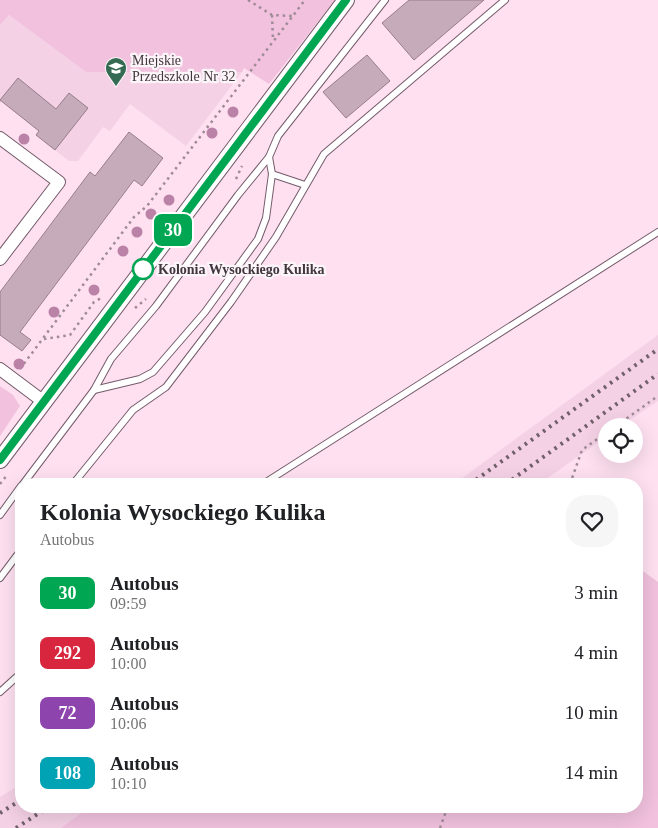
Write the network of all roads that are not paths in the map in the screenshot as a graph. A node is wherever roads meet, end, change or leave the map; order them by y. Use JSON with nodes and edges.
{"nodes":[{"id":1,"x":346,"y":0,"type":"edge"},
{"id":2,"x":385,"y":0,"type":"edge"},
{"id":3,"x":505,"y":0,"type":"edge"},
{"id":4,"x":0,"y":138,"type":"edge"},
{"id":5,"x":269,"y":157,"type":"junction"},
{"id":6,"x":272,"y":174,"type":"junction"},
{"id":7,"x":305,"y":185,"type":"junction"},
{"id":8,"x":658,"y":232,"type":"edge"},
{"id":9,"x":0,"y":259,"type":"edge"},
{"id":10,"x":0,"y":369,"type":"edge"},
{"id":11,"x":94,"y":390,"type":"junction"},
{"id":12,"x":44,"y":402,"type":"junction"},
{"id":13,"x":0,"y":460,"type":"edge"},
{"id":14,"x":27,"y":478,"type":"edge"},
{"id":15,"x":78,"y":478,"type":"edge"},
{"id":16,"x":272,"y":478,"type":"edge"},
{"id":17,"x":15,"y":495,"type":"edge"},
{"id":18,"x":0,"y":515,"type":"edge"},
{"id":19,"x":15,"y":558,"type":"edge"},
{"id":20,"x":0,"y":578,"type":"edge"},
{"id":21,"x":15,"y":678,"type":"edge"},
{"id":22,"x":0,"y":692,"type":"edge"}],
"edges":[{"from":1,"to":12,"type":"street"},
{"from":2,"to":5,"type":"lane"},
{"from":3,"to":7,"type":"lane"},
{"from":4,"to":9,"type":"street"},
{"from":5,"to":6,"type":"lane"},
{"from":5,"to":11,"type":"lane"},
{"from":6,"to":7,"type":"lane"},
{"from":6,"to":11,"type":"lane"},
{"from":7,"to":15,"type":"lane"},
{"from":8,"to":16,"type":"lane"},
{"from":10,"to":12,"type":"street"},
{"from":11,"to":14,"type":"lane"},
{"from":12,"to":13,"type":"street"},
{"from":17,"to":18,"type":"lane"},
{"from":19,"to":20,"type":"lane"},
{"from":21,"to":22,"type":"lane"}]}
